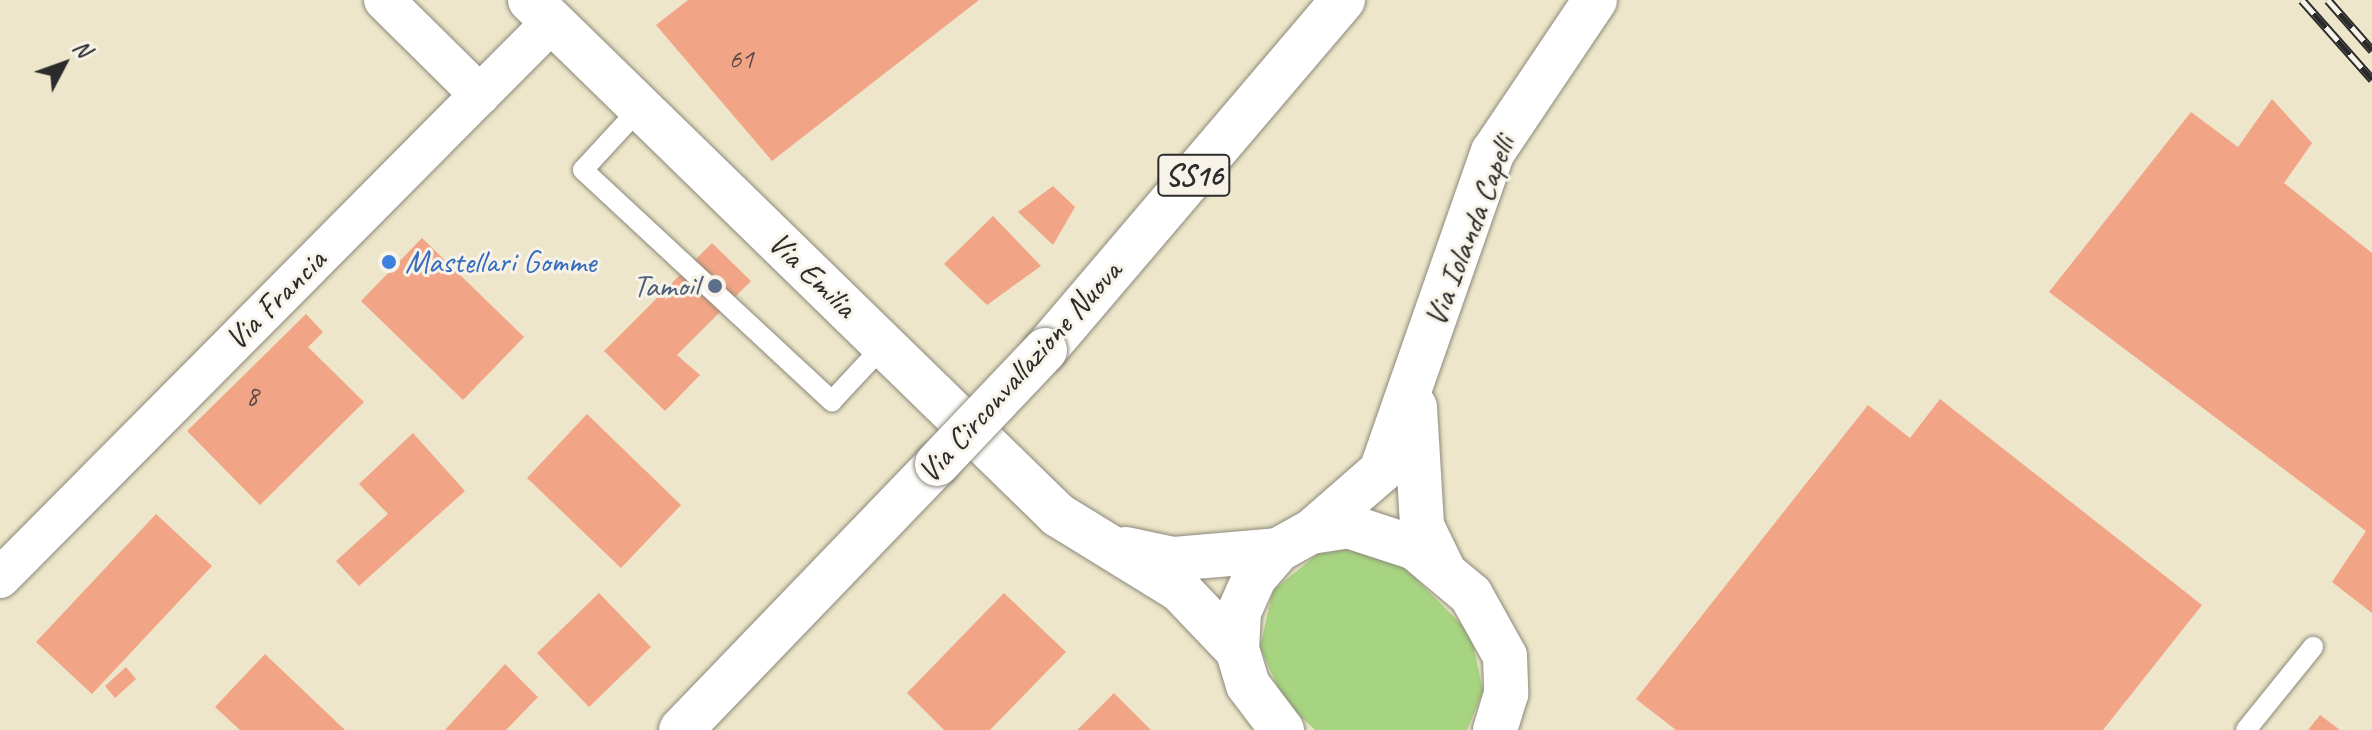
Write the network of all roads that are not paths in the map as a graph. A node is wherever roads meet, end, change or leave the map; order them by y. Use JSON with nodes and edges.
{"nodes":[{"id":1,"x":384,"y":0,"type":"edge"},
{"id":2,"x":1343,"y":0,"type":"edge"},
{"id":3,"x":1595,"y":0,"type":"edge"},
{"id":4,"x":541,"y":11,"type":"edge"},
{"id":5,"x":480,"y":95,"type":"junction"},
{"id":6,"x":640,"y":108,"type":"junction"},
{"id":7,"x":884,"y":345,"type":"junction"},
{"id":8,"x":1415,"y":389,"type":"junction"},
{"id":9,"x":1294,"y":541,"type":"junction"},
{"id":10,"x":1100,"y":543,"type":"junction"},
{"id":11,"x":1442,"y":567,"type":"junction"},
{"id":12,"x":0,"y":578,"type":"edge"},
{"id":13,"x":2313,"y":647,"type":"dead end"},
{"id":14,"x":1237,"y":650,"type":"junction"},
{"id":15,"x":681,"y":730,"type":"edge"},
{"id":16,"x":1282,"y":730,"type":"edge"},
{"id":17,"x":1495,"y":730,"type":"edge"},
{"id":18,"x":2246,"y":730,"type":"edge"}],
"edges":[{"from":1,"to":5,"type":"street"},
{"from":2,"to":15,"type":"main road","name":"Via Circonvallazione Nuova","number":"SS16","bridge":true},
{"from":3,"to":8,"type":"main road","name":"Via Iolanda Capelli"},
{"from":4,"to":5,"type":"street","name":"Via Francia"},
{"from":4,"to":6,"type":"main road","name":"Via Emilia"},
{"from":5,"to":12,"type":"street","name":"Via Francia"},
{"from":6,"to":7,"type":"main road","name":"Via Emilia"},
{"from":6,"to":7,"type":"lane"},
{"from":7,"to":10,"type":"main road","name":"Via Emilia"},
{"from":8,"to":9,"type":"main road","name":"Via Iolanda Capelli"},
{"from":8,"to":11,"type":"main road","name":"Via Iolanda Capelli"},
{"from":9,"to":10,"type":"main road","name":"Via Emilia"},
{"from":9,"to":11,"type":"main road","name":"Via Emilia"},
{"from":9,"to":14,"type":"main road","name":"Via Iolanda Capelli"},
{"from":10,"to":14,"type":"main road","name":"Via Emilia"},
{"from":11,"to":17,"type":"main road"},
{"from":13,"to":18,"type":"lane"},
{"from":14,"to":16,"type":"main road"}]}
